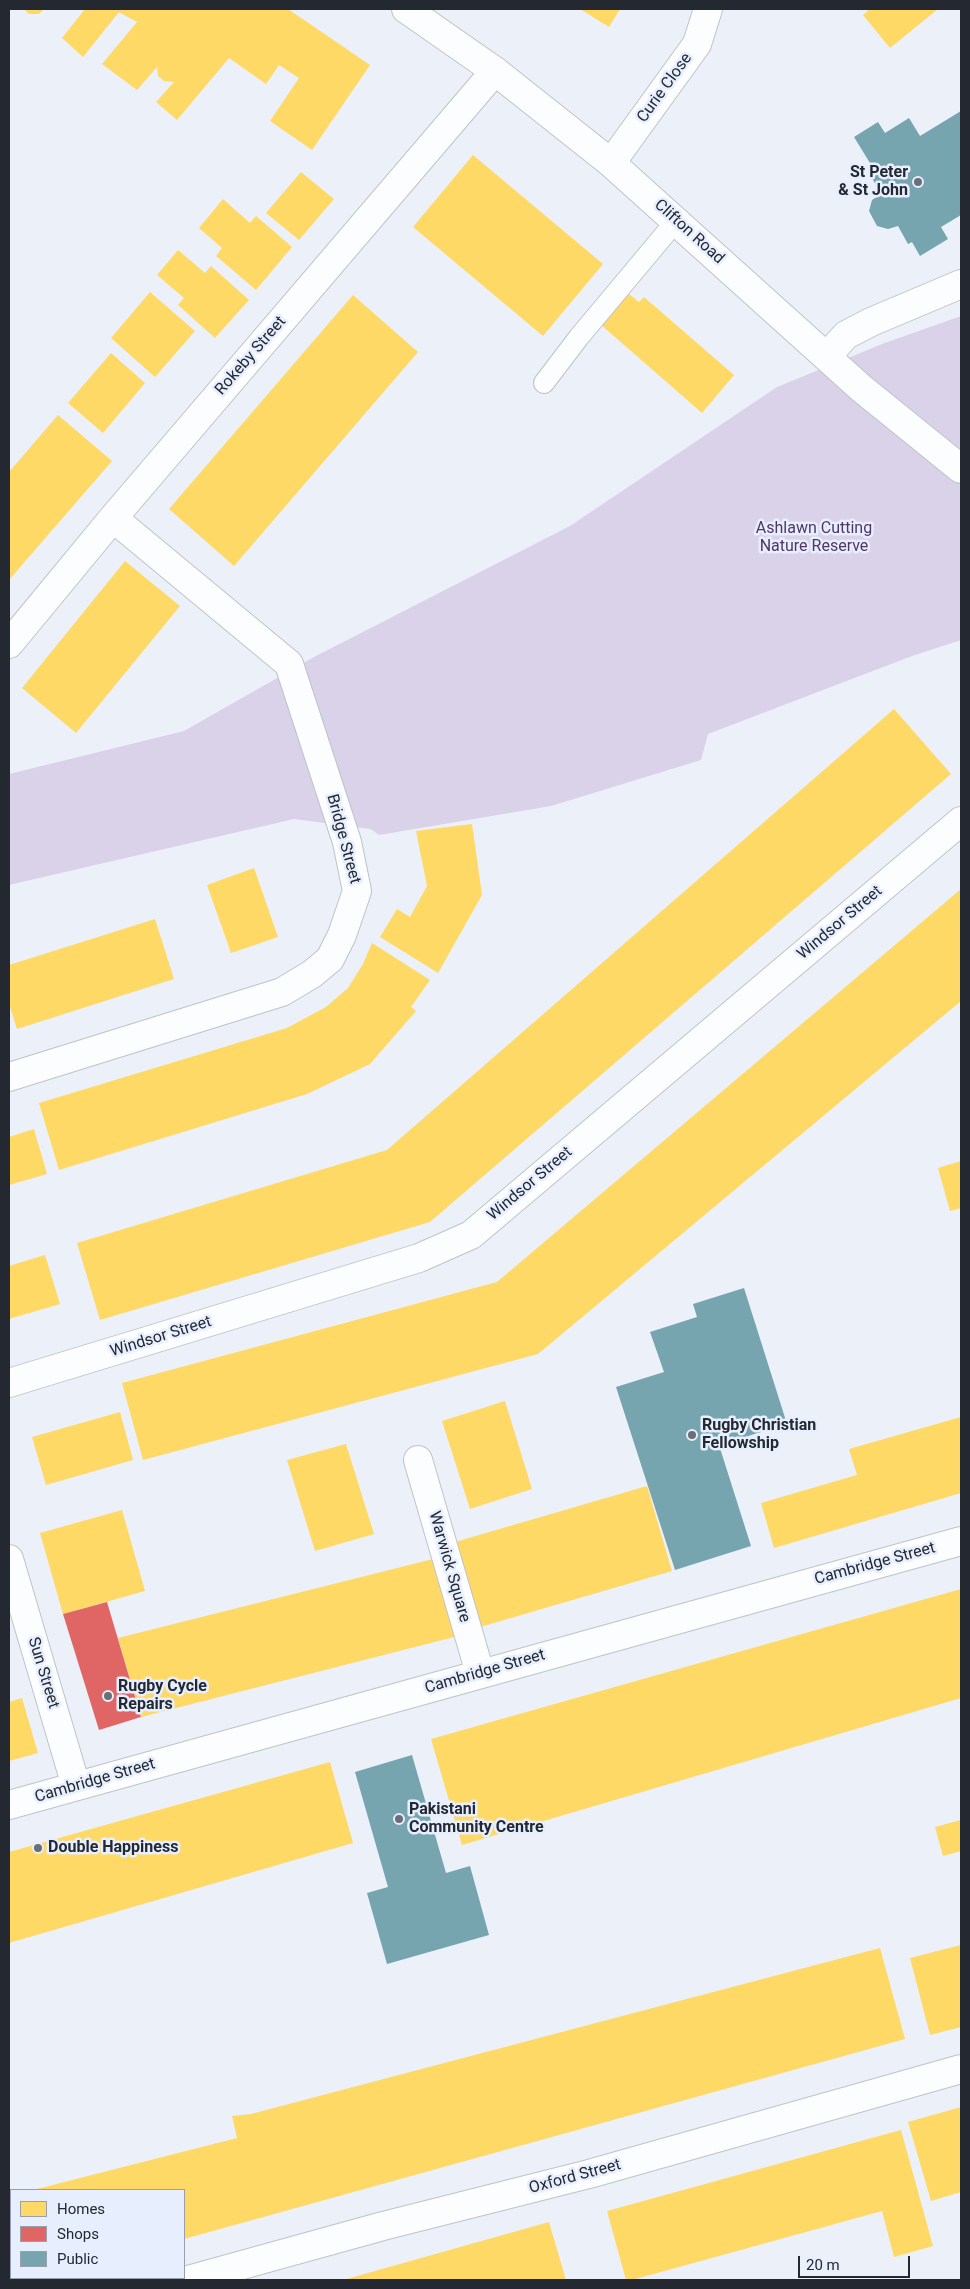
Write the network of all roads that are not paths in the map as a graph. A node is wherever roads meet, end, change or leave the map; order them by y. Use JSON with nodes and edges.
{"nodes":[{"id":1,"x":406,"y":9,"type":"edge"},
{"id":2,"x":708,"y":9,"type":"edge"},
{"id":3,"x":495,"y":71,"type":"junction"},
{"id":4,"x":611,"y":163,"type":"junction"},
{"id":5,"x":676,"y":221,"type":"junction"},
{"id":6,"x":961,"y":284,"type":"edge"},
{"id":7,"x":828,"y":356,"type":"junction"},
{"id":8,"x":544,"y":383,"type":"dead end"},
{"id":9,"x":961,"y":469,"type":"edge"},
{"id":10,"x":113,"y":518,"type":"junction"},
{"id":11,"x":9,"y":644,"type":"edge"},
{"id":12,"x":961,"y":821,"type":"edge"},
{"id":13,"x":9,"y":1077,"type":"edge"},
{"id":14,"x":9,"y":1383,"type":"edge"},
{"id":15,"x":418,"y":1460,"type":"dead end"},
{"id":16,"x":961,"y":1540,"type":"edge"},
{"id":17,"x":9,"y":1559,"type":"edge"},
{"id":18,"x":480,"y":1674,"type":"junction"},
{"id":19,"x":76,"y":1786,"type":"junction"},
{"id":20,"x":9,"y":1806,"type":"edge"},
{"id":21,"x":961,"y":2069,"type":"edge"},
{"id":22,"x":188,"y":2280,"type":"edge"}],
"edges":[{"from":1,"to":3,"type":"street","name":"Clifton Road"},
{"from":2,"to":4,"type":"street","name":"Curie Close"},
{"from":3,"to":4,"type":"street","name":"Clifton Road"},
{"from":3,"to":10,"type":"street","name":"Rokeby Street"},
{"from":4,"to":5,"type":"street","name":"Clifton Road"},
{"from":5,"to":7,"type":"street","name":"Clifton Road"},
{"from":5,"to":8,"type":"lane"},
{"from":6,"to":7,"type":"street"},
{"from":7,"to":9,"type":"street","name":"Clifton Road"},
{"from":10,"to":11,"type":"street","name":"Rokeby Street"},
{"from":10,"to":13,"type":"street","name":"Bridge Street"},
{"from":12,"to":14,"type":"street","name":"Windsor Street"},
{"from":15,"to":18,"type":"street","name":"Warwick Square"},
{"from":16,"to":18,"type":"street","name":"Cambridge Street"},
{"from":17,"to":19,"type":"street","name":"Sun Street"},
{"from":18,"to":19,"type":"street","name":"Cambridge Street"},
{"from":19,"to":20,"type":"street","name":"Cambridge Street"},
{"from":21,"to":22,"type":"street","name":"Oxford Street"}]}
